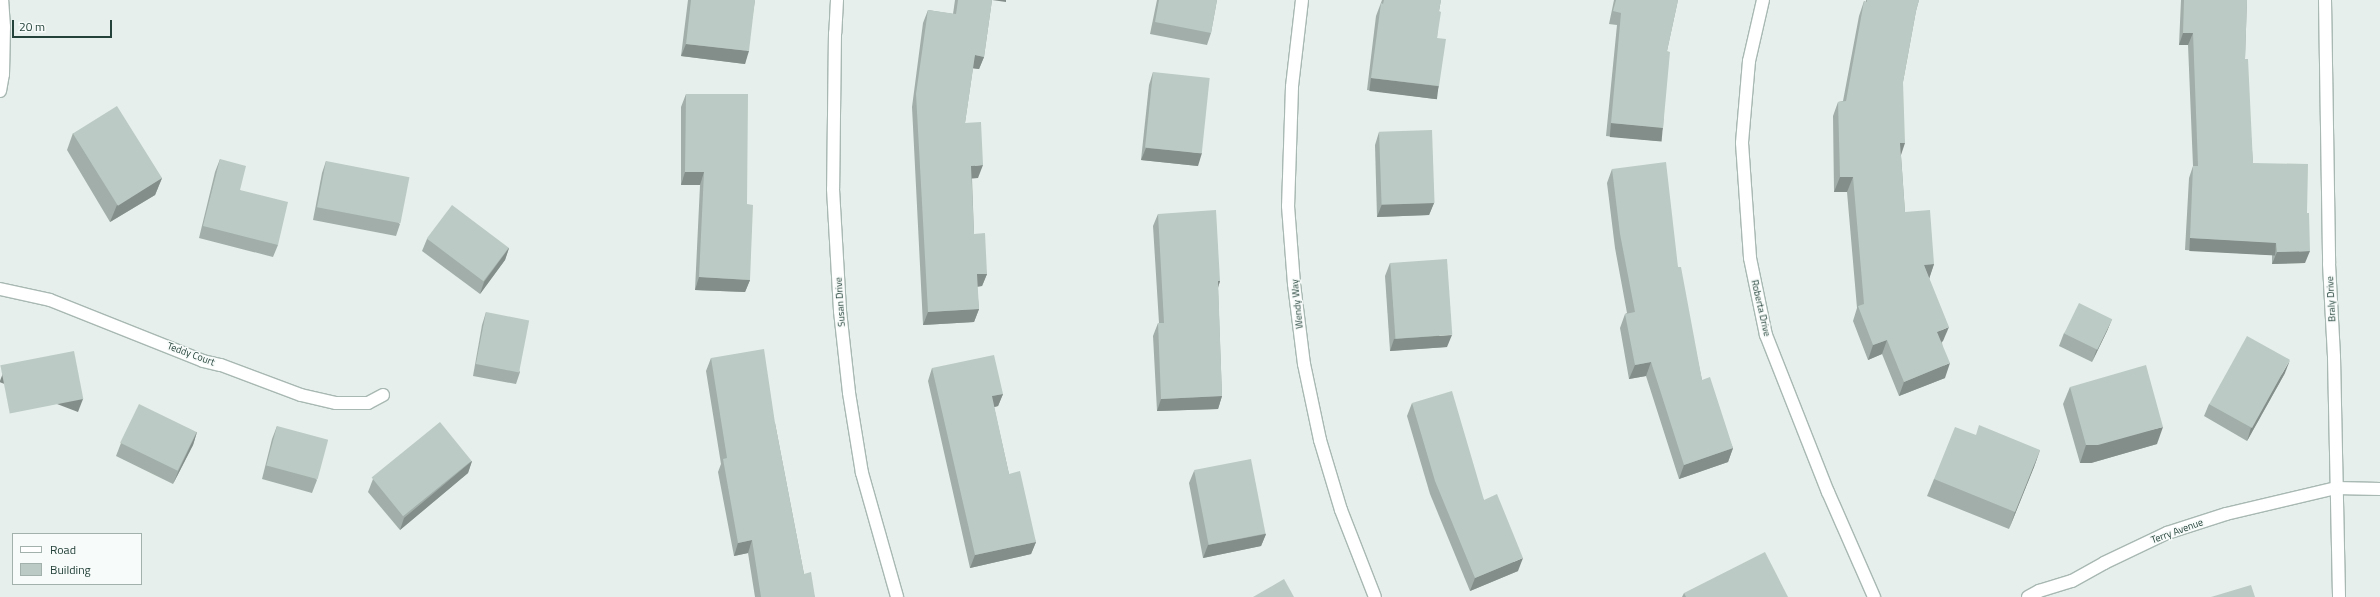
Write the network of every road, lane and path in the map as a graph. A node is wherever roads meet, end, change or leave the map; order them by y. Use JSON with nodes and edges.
{"nodes":[{"id":1,"x":2,"y":0,"type":"edge"},
{"id":2,"x":837,"y":0,"type":"edge"},
{"id":3,"x":1302,"y":0,"type":"edge"},
{"id":4,"x":1764,"y":0,"type":"edge"},
{"id":5,"x":2325,"y":0,"type":"edge"},
{"id":6,"x":0,"y":91,"type":"edge"},
{"id":7,"x":0,"y":289,"type":"edge"},
{"id":8,"x":383,"y":395,"type":"dead end"},
{"id":9,"x":2336,"y":488,"type":"junction"},
{"id":10,"x":2380,"y":489,"type":"edge"},
{"id":11,"x":897,"y":597,"type":"edge"},
{"id":12,"x":1375,"y":597,"type":"edge"},
{"id":13,"x":1874,"y":597,"type":"edge"},
{"id":14,"x":2028,"y":597,"type":"edge"},
{"id":15,"x":2339,"y":597,"type":"edge"}],
"edges":[{"from":1,"to":6,"type":"street"},
{"from":2,"to":11,"type":"street","name":"Susan Drive"},
{"from":3,"to":12,"type":"street","name":"Wendy Way"},
{"from":4,"to":13,"type":"street","name":"Roberta Drive"},
{"from":5,"to":9,"type":"street","name":"Braly Drive"},
{"from":7,"to":8,"type":"street","name":"Teddy Court"},
{"from":9,"to":10,"type":"street","name":"Terry Avenue"},
{"from":9,"to":14,"type":"street","name":"Terry Avenue"},
{"from":9,"to":15,"type":"street","name":"Braly Drive"}]}
